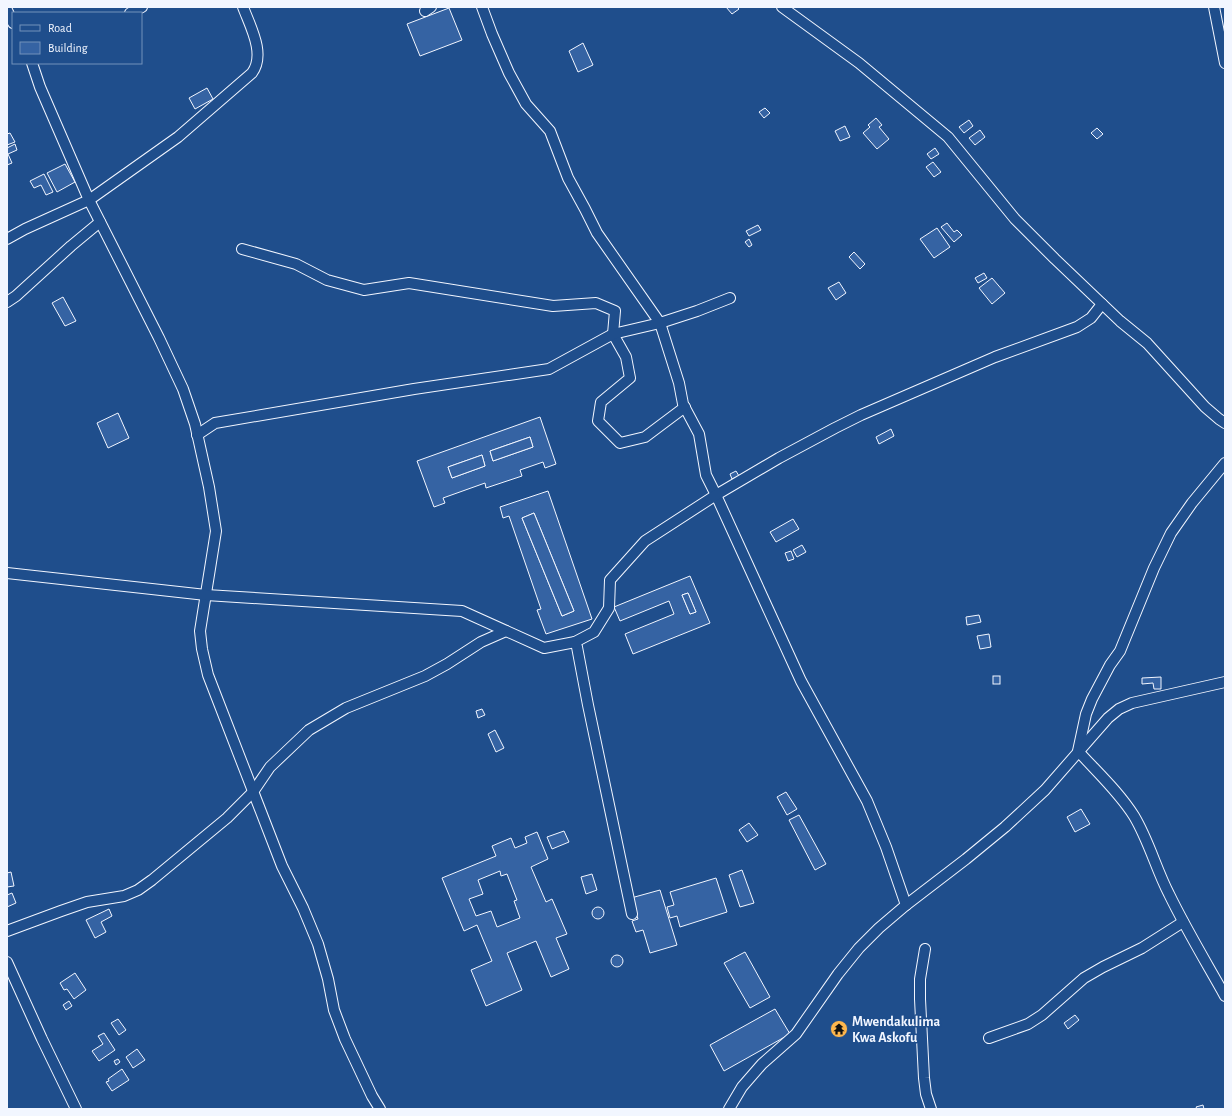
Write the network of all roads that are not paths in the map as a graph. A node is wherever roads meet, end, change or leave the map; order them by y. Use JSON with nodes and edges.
{"nodes":[{"id":1,"x":142,"y":7,"type":"edge"},
{"id":2,"x":243,"y":7,"type":"edge"},
{"id":3,"x":482,"y":7,"type":"edge"},
{"id":4,"x":782,"y":7,"type":"edge"},
{"id":5,"x":1214,"y":7,"type":"edge"},
{"id":6,"x":7,"y":10,"type":"edge"},
{"id":7,"x":132,"y":12,"type":"edge"},
{"id":8,"x":12,"y":21,"type":"edge"},
{"id":9,"x":1225,"y":63,"type":"edge"},
{"id":10,"x":32,"y":64,"type":"edge"},
{"id":11,"x":89,"y":200,"type":"junction"},
{"id":12,"x":100,"y":222,"type":"junction"},
{"id":13,"x":7,"y":239,"type":"edge"},
{"id":14,"x":242,"y":249,"type":"dead end"},
{"id":15,"x":730,"y":298,"type":"dead end"},
{"id":16,"x":7,"y":302,"type":"edge"},
{"id":17,"x":1102,"y":304,"type":"junction"},
{"id":18,"x":660,"y":323,"type":"junction"},
{"id":19,"x":613,"y":334,"type":"junction"},
{"id":20,"x":685,"y":407,"type":"junction"},
{"id":21,"x":1225,"y":423,"type":"edge"},
{"id":22,"x":197,"y":435,"type":"junction"},
{"id":23,"x":1225,"y":463,"type":"edge"},
{"id":24,"x":716,"y":495,"type":"junction"},
{"id":25,"x":7,"y":573,"type":"edge"},
{"id":26,"x":206,"y":595,"type":"junction"},
{"id":27,"x":506,"y":631,"type":"junction"},
{"id":28,"x":575,"y":642,"type":"junction"},
{"id":29,"x":1225,"y":682,"type":"edge"},
{"id":30,"x":1078,"y":752,"type":"junction"},
{"id":31,"x":253,"y":792,"type":"junction"},
{"id":32,"x":906,"y":905,"type":"junction"},
{"id":33,"x":632,"y":914,"type":"dead end"},
{"id":34,"x":1182,"y":922,"type":"junction"},
{"id":35,"x":7,"y":931,"type":"edge"},
{"id":36,"x":925,"y":949,"type":"dead end"},
{"id":37,"x":7,"y":962,"type":"edge"},
{"id":38,"x":1225,"y":996,"type":"edge"},
{"id":39,"x":989,"y":1038,"type":"dead end"},
{"id":40,"x":76,"y":1109,"type":"edge"},
{"id":41,"x":380,"y":1109,"type":"edge"},
{"id":42,"x":729,"y":1109,"type":"edge"},
{"id":43,"x":931,"y":1109,"type":"edge"}],
"edges":[{"from":1,"to":7,"type":"street"},
{"from":2,"to":11,"type":"street"},
{"from":3,"to":18,"type":"street"},
{"from":4,"to":17,"type":"street"},
{"from":5,"to":9,"type":"street"},
{"from":6,"to":8,"type":"street"},
{"from":10,"to":11,"type":"street"},
{"from":11,"to":12,"type":"street"},
{"from":11,"to":13,"type":"street"},
{"from":12,"to":16,"type":"street"},
{"from":12,"to":22,"type":"street"},
{"from":14,"to":19,"type":"street"},
{"from":15,"to":18,"type":"street"},
{"from":17,"to":21,"type":"street"},
{"from":17,"to":24,"type":"street"},
{"from":18,"to":19,"type":"street"},
{"from":18,"to":20,"type":"street"},
{"from":19,"to":20,"type":"street"},
{"from":19,"to":22,"type":"street"},
{"from":20,"to":24,"type":"street"},
{"from":22,"to":26,"type":"street"},
{"from":23,"to":30,"type":"street"},
{"from":24,"to":28,"type":"street"},
{"from":24,"to":32,"type":"street"},
{"from":25,"to":26,"type":"street"},
{"from":26,"to":27,"type":"street"},
{"from":26,"to":31,"type":"street"},
{"from":27,"to":28,"type":"street"},
{"from":27,"to":31,"type":"street"},
{"from":28,"to":33,"type":"street"},
{"from":29,"to":30,"type":"street"},
{"from":30,"to":32,"type":"street"},
{"from":30,"to":34,"type":"street"},
{"from":31,"to":35,"type":"street"},
{"from":31,"to":41,"type":"street"},
{"from":32,"to":42,"type":"street"},
{"from":34,"to":38,"type":"street"},
{"from":34,"to":39,"type":"street"},
{"from":36,"to":43,"type":"street"},
{"from":37,"to":40,"type":"street"}]}
